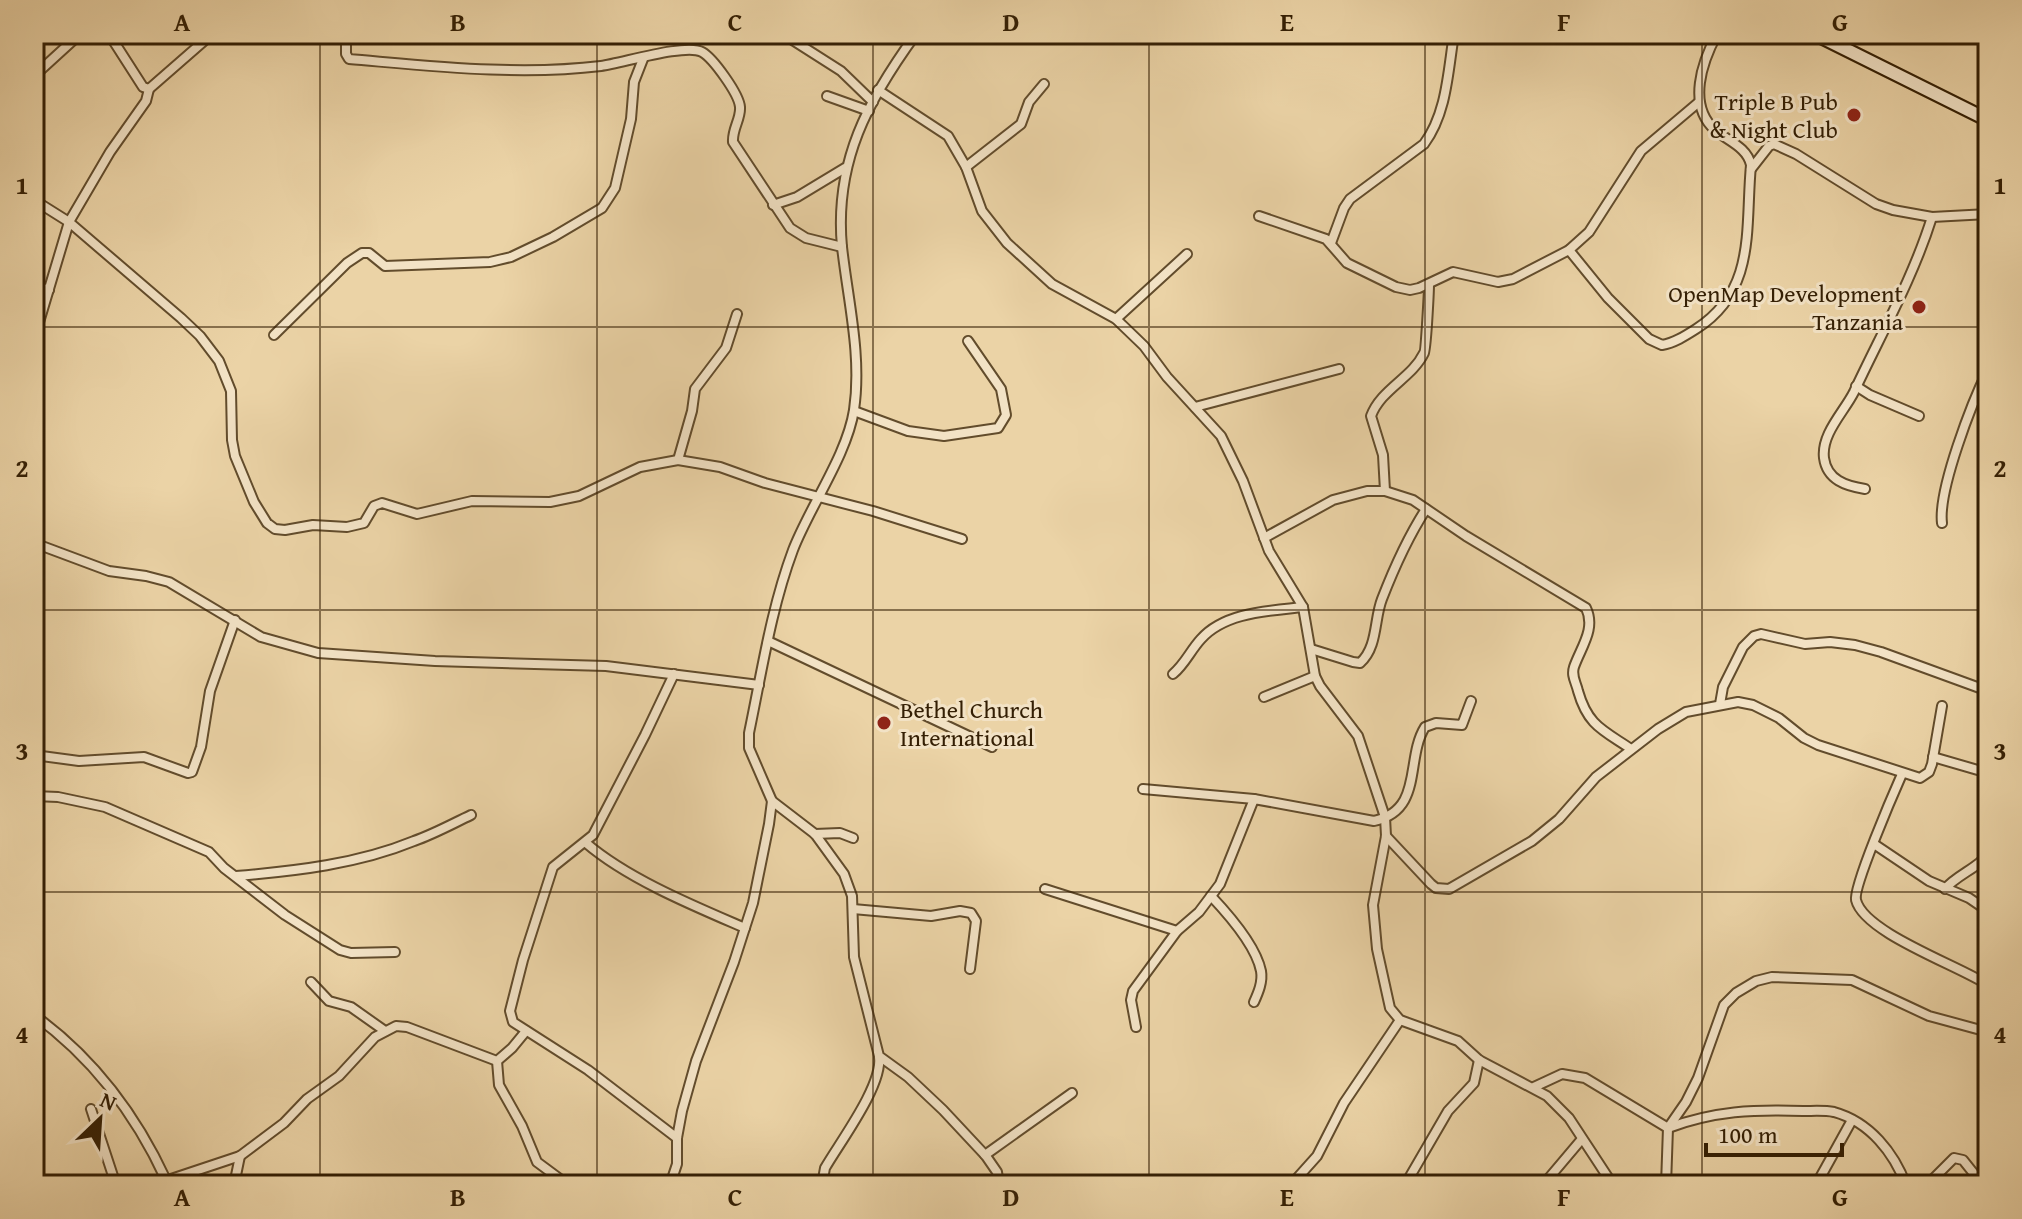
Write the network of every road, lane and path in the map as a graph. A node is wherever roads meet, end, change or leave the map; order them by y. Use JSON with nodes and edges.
{"nodes":[{"id":1,"x":80,"y":34,"type":"edge"},
{"id":2,"x":109,"y":34,"type":"edge"},
{"id":3,"x":212,"y":34,"type":"edge"},
{"id":4,"x":346,"y":34,"type":"edge"},
{"id":5,"x":783,"y":34,"type":"edge"},
{"id":6,"x":916,"y":34,"type":"edge"},
{"id":7,"x":1454,"y":34,"type":"edge"},
{"id":8,"x":1717,"y":34,"type":"edge"},
{"id":9,"x":1815,"y":34,"type":"edge"},
{"id":10,"x":643,"y":59,"type":"junction"},
{"id":11,"x":34,"y":76,"type":"edge"},
{"id":12,"x":1044,"y":84,"type":"dead end"},
{"id":13,"x":149,"y":89,"type":"junction"},
{"id":14,"x":878,"y":90,"type":"junction"},
{"id":15,"x":827,"y":96,"type":"dead end"},
{"id":16,"x":873,"y":102,"type":"junction"},
{"id":17,"x":1699,"y":102,"type":"junction"},
{"id":18,"x":869,"y":111,"type":"junction"},
{"id":19,"x":1988,"y":120,"type":"edge"},
{"id":20,"x":966,"y":167,"type":"junction"},
{"id":21,"x":845,"y":168,"type":"junction"},
{"id":22,"x":1750,"y":171,"type":"junction"},
{"id":23,"x":34,"y":200,"type":"edge"},
{"id":24,"x":773,"y":205,"type":"junction"},
{"id":25,"x":1988,"y":214,"type":"edge"},
{"id":26,"x":1259,"y":216,"type":"dead end"},
{"id":27,"x":1932,"y":217,"type":"junction"},
{"id":28,"x":69,"y":222,"type":"junction"},
{"id":29,"x":1331,"y":243,"type":"junction"},
{"id":30,"x":842,"y":247,"type":"junction"},
{"id":31,"x":1569,"y":250,"type":"junction"},
{"id":32,"x":1187,"y":254,"type":"dead end"},
{"id":33,"x":1429,"y":284,"type":"junction"},
{"id":34,"x":34,"y":285,"type":"edge"},
{"id":35,"x":49,"y":290,"type":"junction"},
{"id":36,"x":737,"y":314,"type":"dead end"},
{"id":37,"x":1116,"y":319,"type":"junction"},
{"id":38,"x":274,"y":335,"type":"dead end"},
{"id":39,"x":34,"y":339,"type":"edge"},
{"id":40,"x":968,"y":341,"type":"dead end"},
{"id":41,"x":1339,"y":369,"type":"dead end"},
{"id":42,"x":1988,"y":370,"type":"edge"},
{"id":43,"x":1856,"y":386,"type":"junction"},
{"id":44,"x":1195,"y":407,"type":"junction"},
{"id":45,"x":854,"y":411,"type":"junction"},
{"id":46,"x":1919,"y":416,"type":"dead end"},
{"id":47,"x":678,"y":460,"type":"junction"},
{"id":48,"x":1865,"y":489,"type":"dead end"},
{"id":49,"x":1385,"y":491,"type":"junction"},
{"id":50,"x":817,"y":496,"type":"junction"},
{"id":51,"x":1426,"y":509,"type":"junction"},
{"id":52,"x":1942,"y":523,"type":"dead end"},
{"id":53,"x":1264,"y":538,"type":"junction"},
{"id":54,"x":962,"y":539,"type":"dead end"},
{"id":55,"x":34,"y":543,"type":"edge"},
{"id":56,"x":1303,"y":607,"type":"junction"},
{"id":57,"x":235,"y":620,"type":"junction"},
{"id":58,"x":768,"y":641,"type":"junction"},
{"id":59,"x":1311,"y":649,"type":"junction"},
{"id":60,"x":674,"y":674,"type":"junction"},
{"id":61,"x":1173,"y":674,"type":"dead end"},
{"id":62,"x":1315,"y":676,"type":"junction"},
{"id":63,"x":759,"y":685,"type":"junction"},
{"id":64,"x":1984,"y":690,"type":"edge"},
{"id":65,"x":1264,"y":697,"type":"dead end"},
{"id":66,"x":1988,"y":697,"type":"edge"},
{"id":67,"x":1471,"y":701,"type":"dead end"},
{"id":68,"x":1720,"y":704,"type":"junction"},
{"id":69,"x":1942,"y":706,"type":"dead end"},
{"id":70,"x":992,"y":747,"type":"dead end"},
{"id":71,"x":1631,"y":749,"type":"junction"},
{"id":72,"x":34,"y":755,"type":"edge"},
{"id":73,"x":1933,"y":757,"type":"junction"},
{"id":74,"x":1988,"y":773,"type":"edge"},
{"id":75,"x":1902,"y":774,"type":"junction"},
{"id":76,"x":1143,"y":789,"type":"dead end"},
{"id":77,"x":34,"y":796,"type":"edge"},
{"id":78,"x":1254,"y":799,"type":"junction"},
{"id":79,"x":772,"y":801,"type":"junction"},
{"id":80,"x":471,"y":815,"type":"dead end"},
{"id":81,"x":1385,"y":817,"type":"junction"},
{"id":82,"x":1988,"y":833,"type":"edge"},
{"id":83,"x":815,"y":834,"type":"junction"},
{"id":84,"x":1386,"y":836,"type":"junction"},
{"id":85,"x":853,"y":838,"type":"dead end"},
{"id":86,"x":586,"y":843,"type":"junction"},
{"id":87,"x":1874,"y":844,"type":"junction"},
{"id":88,"x":235,"y":876,"type":"junction"},
{"id":89,"x":1045,"y":889,"type":"dead end"},
{"id":90,"x":1945,"y":889,"type":"junction"},
{"id":91,"x":1211,"y":896,"type":"junction"},
{"id":92,"x":853,"y":909,"type":"junction"},
{"id":93,"x":1988,"y":911,"type":"edge"},
{"id":94,"x":745,"y":928,"type":"junction"},
{"id":95,"x":1177,"y":931,"type":"junction"},
{"id":96,"x":395,"y":952,"type":"dead end"},
{"id":97,"x":970,"y":969,"type":"dead end"},
{"id":98,"x":311,"y":982,"type":"dead end"},
{"id":99,"x":1988,"y":985,"type":"edge"},
{"id":100,"x":1254,"y":1002,"type":"dead end"},
{"id":101,"x":34,"y":1015,"type":"edge"},
{"id":102,"x":1400,"y":1020,"type":"junction"},
{"id":103,"x":1136,"y":1027,"type":"dead end"},
{"id":104,"x":385,"y":1031,"type":"junction"},
{"id":105,"x":526,"y":1031,"type":"junction"},
{"id":106,"x":1988,"y":1032,"type":"edge"},
{"id":107,"x":879,"y":1056,"type":"junction"},
{"id":108,"x":1479,"y":1060,"type":"junction"},
{"id":109,"x":497,"y":1061,"type":"junction"},
{"id":110,"x":1534,"y":1087,"type":"junction"},
{"id":111,"x":1072,"y":1093,"type":"dead end"},
{"id":112,"x":91,"y":1109,"type":"dead end"},
{"id":113,"x":1852,"y":1120,"type":"junction"},
{"id":114,"x":1668,"y":1128,"type":"junction"},
{"id":115,"x":677,"y":1138,"type":"junction"},
{"id":116,"x":1581,"y":1140,"type":"junction"},
{"id":117,"x":985,"y":1155,"type":"junction"},
{"id":118,"x":240,"y":1156,"type":"junction"},
{"id":119,"x":166,"y":1180,"type":"junction"},
{"id":120,"x":116,"y":1185,"type":"edge"},
{"id":121,"x":153,"y":1185,"type":"edge"},
{"id":122,"x":234,"y":1185,"type":"edge"},
{"id":123,"x":568,"y":1185,"type":"edge"},
{"id":124,"x":670,"y":1185,"type":"edge"},
{"id":125,"x":827,"y":1185,"type":"edge"},
{"id":126,"x":999,"y":1185,"type":"edge"},
{"id":127,"x":1291,"y":1185,"type":"edge"},
{"id":128,"x":1405,"y":1185,"type":"edge"},
{"id":129,"x":1543,"y":1185,"type":"edge"},
{"id":130,"x":1613,"y":1185,"type":"edge"},
{"id":131,"x":1666,"y":1185,"type":"edge"},
{"id":132,"x":1816,"y":1185,"type":"edge"},
{"id":133,"x":1906,"y":1185,"type":"edge"},
{"id":134,"x":1927,"y":1185,"type":"edge"},
{"id":135,"x":1983,"y":1185,"type":"edge"}],
"edges":[{"from":1,"to":11,"type":"street"},
{"from":2,"to":13,"type":"street"},
{"from":3,"to":13,"type":"street"},
{"from":4,"to":10,"type":"street"},
{"from":5,"to":16,"type":"street"},
{"from":6,"to":14,"type":"street"},
{"from":7,"to":29,"type":"street"},
{"from":8,"to":17,"type":"street"},
{"from":9,"to":19,"type":"street"},
{"from":10,"to":24,"type":"street"},
{"from":10,"to":38,"type":"street"},
{"from":12,"to":20,"type":"street"},
{"from":13,"to":28,"type":"street"},
{"from":14,"to":16,"type":"street"},
{"from":14,"to":20,"type":"street"},
{"from":15,"to":18,"type":"street"},
{"from":16,"to":18,"type":"street"},
{"from":17,"to":22,"type":"street"},
{"from":17,"to":31,"type":"street"},
{"from":18,"to":21,"type":"street"},
{"from":20,"to":37,"type":"street"},
{"from":21,"to":24,"type":"street"},
{"from":21,"to":30,"type":"street"},
{"from":22,"to":27,"type":"street"},
{"from":22,"to":31,"type":"street"},
{"from":23,"to":28,"type":"street"},
{"from":24,"to":30,"type":"street"},
{"from":25,"to":27,"type":"street"},
{"from":26,"to":29,"type":"street"},
{"from":27,"to":43,"type":"street"},
{"from":28,"to":35,"type":"street"},
{"from":28,"to":47,"type":"street"},
{"from":29,"to":33,"type":"street"},
{"from":30,"to":45,"type":"street"},
{"from":31,"to":33,"type":"street"},
{"from":32,"to":37,"type":"street"},
{"from":33,"to":49,"type":"street"},
{"from":34,"to":35,"type":"street"},
{"from":35,"to":39,"type":"street"},
{"from":36,"to":47,"type":"street"},
{"from":37,"to":44,"type":"street"},
{"from":40,"to":45,"type":"street"},
{"from":41,"to":44,"type":"street"},
{"from":42,"to":52,"type":"street"},
{"from":43,"to":46,"type":"street"},
{"from":43,"to":48,"type":"street"},
{"from":44,"to":53,"type":"street"},
{"from":45,"to":50,"type":"street"},
{"from":47,"to":50,"type":"street"},
{"from":49,"to":51,"type":"street"},
{"from":49,"to":53,"type":"street"},
{"from":50,"to":54,"type":"street"},
{"from":50,"to":58,"type":"street"},
{"from":51,"to":59,"type":"street"},
{"from":51,"to":71,"type":"street"},
{"from":53,"to":56,"type":"street"},
{"from":55,"to":57,"type":"street"},
{"from":56,"to":59,"type":"street"},
{"from":56,"to":61,"type":"street"},
{"from":57,"to":60,"type":"street"},
{"from":57,"to":72,"type":"street"},
{"from":58,"to":63,"type":"street"},
{"from":58,"to":70,"type":"street"},
{"from":59,"to":62,"type":"street"},
{"from":60,"to":63,"type":"street"},
{"from":60,"to":86,"type":"street"},
{"from":62,"to":65,"type":"street"},
{"from":62,"to":81,"type":"street"},
{"from":63,"to":79,"type":"street"},
{"from":64,"to":66,"type":"street"},
{"from":64,"to":68,"type":"street"},
{"from":67,"to":81,"type":"street"},
{"from":68,"to":71,"type":"street"},
{"from":68,"to":75,"type":"street"},
{"from":69,"to":73,"type":"street"},
{"from":71,"to":84,"type":"street"},
{"from":73,"to":74,"type":"street"},
{"from":73,"to":75,"type":"street"},
{"from":75,"to":87,"type":"street"},
{"from":76,"to":78,"type":"street"},
{"from":77,"to":88,"type":"street"},
{"from":78,"to":81,"type":"street"},
{"from":78,"to":91,"type":"street"},
{"from":79,"to":83,"type":"street"},
{"from":79,"to":94,"type":"street"},
{"from":80,"to":88,"type":"street"},
{"from":81,"to":84,"type":"street"},
{"from":82,"to":90,"type":"street"},
{"from":83,"to":85,"type":"street"},
{"from":83,"to":92,"type":"street"},
{"from":84,"to":102,"type":"street"},
{"from":86,"to":94,"type":"street"},
{"from":86,"to":105,"type":"street"},
{"from":87,"to":90,"type":"street"},
{"from":87,"to":99,"type":"street"},
{"from":88,"to":96,"type":"street"},
{"from":89,"to":95,"type":"street"},
{"from":90,"to":93,"type":"street"},
{"from":91,"to":95,"type":"street"},
{"from":91,"to":100,"type":"street"},
{"from":92,"to":97,"type":"street"},
{"from":92,"to":107,"type":"street"},
{"from":94,"to":115,"type":"street"},
{"from":95,"to":103,"type":"street"},
{"from":98,"to":104,"type":"street"},
{"from":101,"to":119,"type":"street"},
{"from":102,"to":108,"type":"street"},
{"from":102,"to":127,"type":"street"},
{"from":104,"to":109,"type":"street"},
{"from":104,"to":118,"type":"street"},
{"from":105,"to":109,"type":"street"},
{"from":105,"to":115,"type":"street"},
{"from":106,"to":114,"type":"street"},
{"from":107,"to":117,"type":"street"},
{"from":107,"to":125,"type":"street"},
{"from":108,"to":110,"type":"street"},
{"from":108,"to":128,"type":"street"},
{"from":109,"to":123,"type":"street"},
{"from":110,"to":114,"type":"street"},
{"from":110,"to":116,"type":"street"},
{"from":111,"to":117,"type":"street"},
{"from":112,"to":120,"type":"street"},
{"from":113,"to":114,"type":"street"},
{"from":113,"to":132,"type":"street"},
{"from":113,"to":133,"type":"street"},
{"from":114,"to":131,"type":"street"},
{"from":115,"to":124,"type":"street"},
{"from":116,"to":129,"type":"street"},
{"from":116,"to":130,"type":"street"},
{"from":117,"to":126,"type":"street"},
{"from":118,"to":119,"type":"street"},
{"from":118,"to":122,"type":"street"},
{"from":119,"to":121,"type":"street"},
{"from":134,"to":135,"type":"street"}]}
